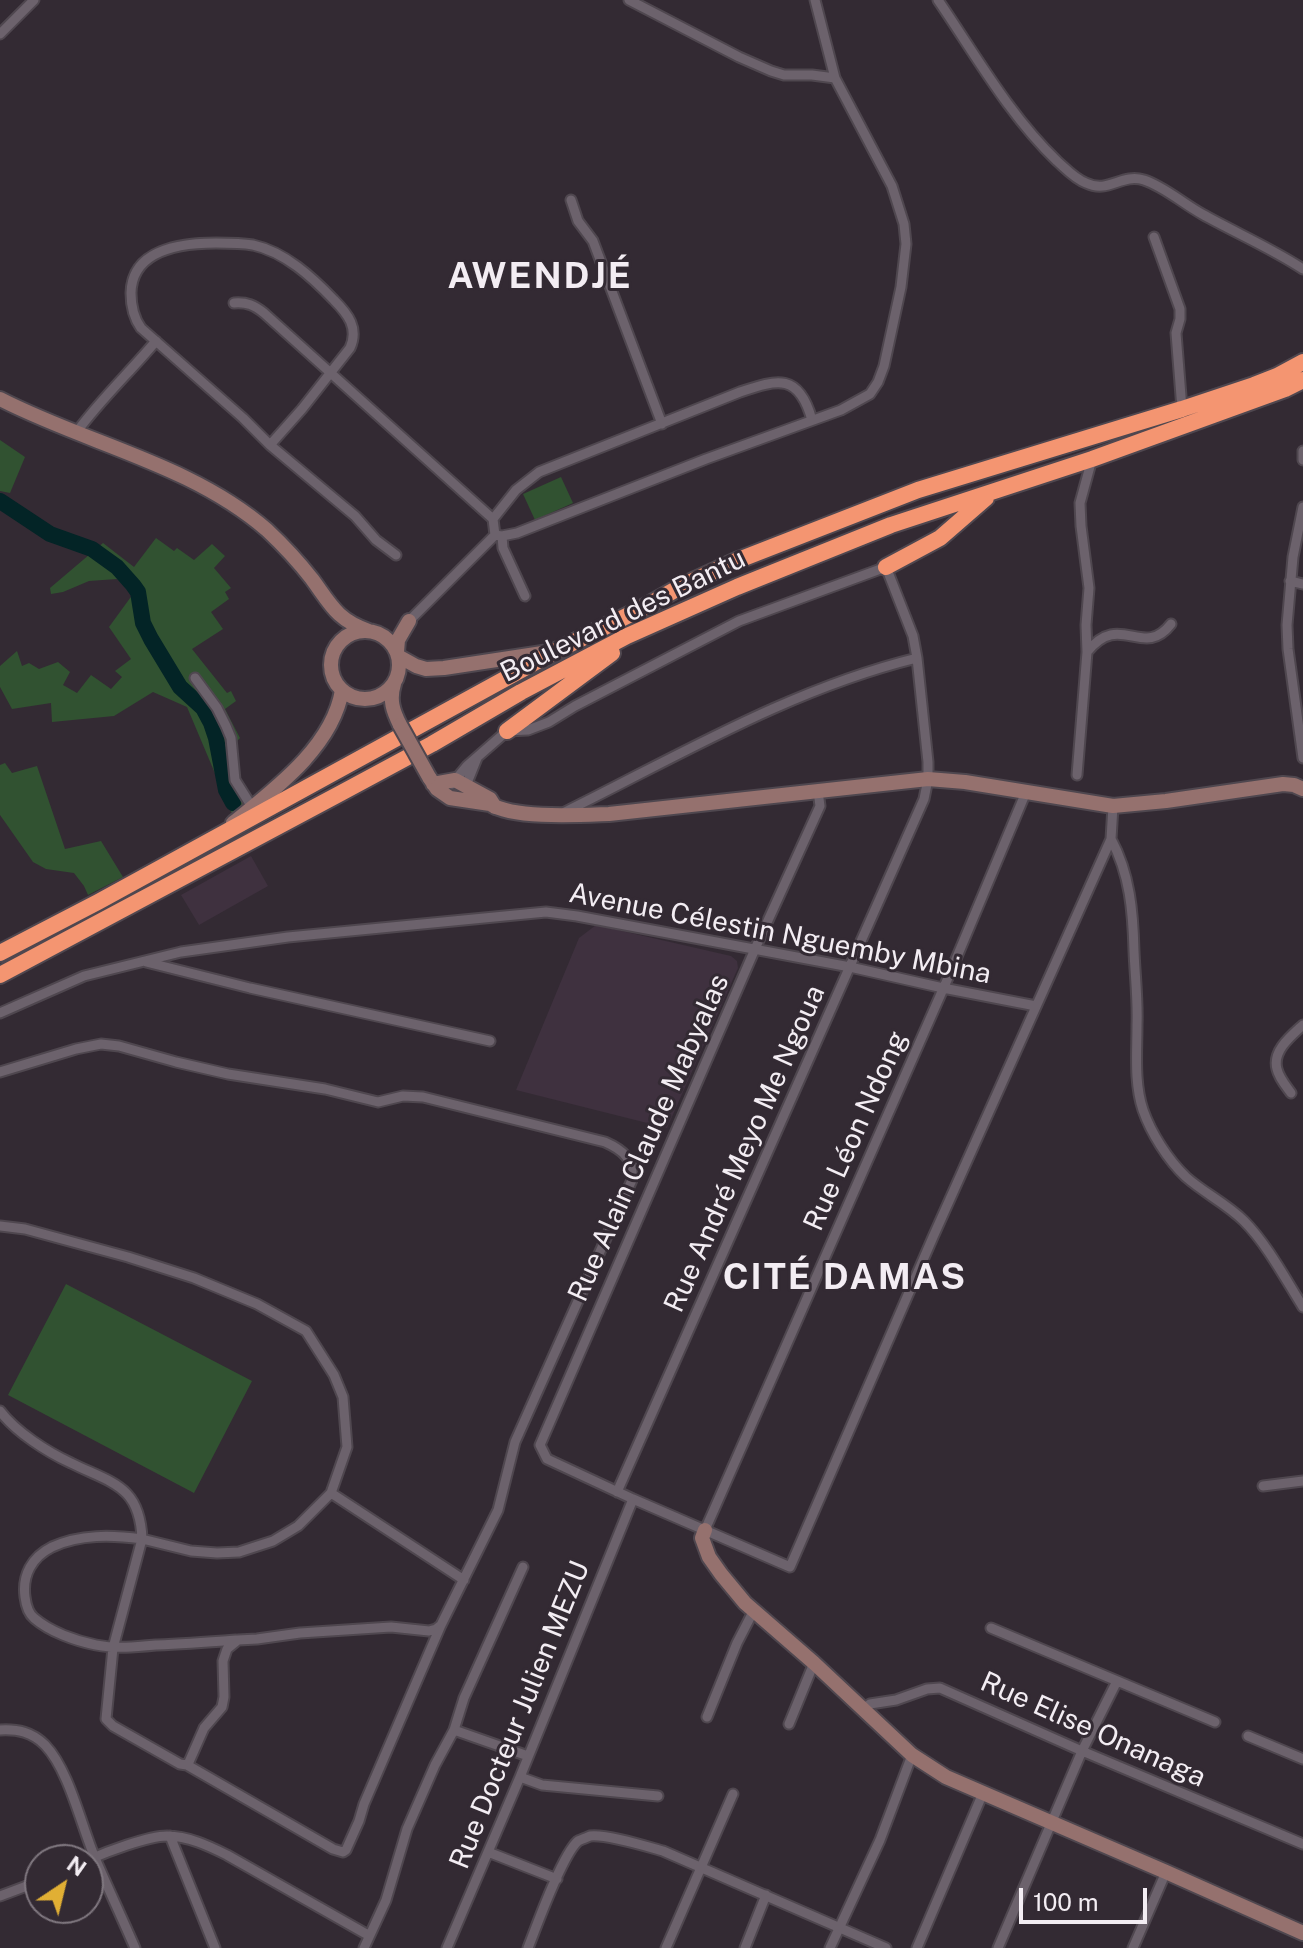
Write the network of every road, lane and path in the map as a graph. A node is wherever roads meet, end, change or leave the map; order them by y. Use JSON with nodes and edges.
{"nodes":[{"id":1,"x":34,"y":0,"type":"edge"},
{"id":2,"x":629,"y":0,"type":"edge"},
{"id":3,"x":815,"y":0,"type":"edge"},
{"id":4,"x":938,"y":0,"type":"edge"},
{"id":5,"x":0,"y":34,"type":"edge"},
{"id":6,"x":835,"y":78,"type":"junction"},
{"id":7,"x":571,"y":200,"type":"dead end"},
{"id":8,"x":1154,"y":237,"type":"dead end"},
{"id":9,"x":1303,"y":269,"type":"edge"},
{"id":10,"x":234,"y":303,"type":"dead end"},
{"id":11,"x":156,"y":341,"type":"junction"},
{"id":12,"x":1303,"y":362,"type":"edge"},
{"id":13,"x":329,"y":372,"type":"junction"},
{"id":14,"x":1303,"y":380,"type":"edge"},
{"id":15,"x":0,"y":399,"type":"edge"},
{"id":16,"x":1182,"y":409,"type":"junction"},
{"id":17,"x":812,"y":420,"type":"junction"},
{"id":18,"x":662,"y":424,"type":"junction"},
{"id":19,"x":76,"y":433,"type":"junction"},
{"id":20,"x":270,"y":445,"type":"junction"},
{"id":21,"x":1303,"y":451,"type":"edge"},
{"id":22,"x":1092,"y":459,"type":"junction"},
{"id":23,"x":1303,"y":460,"type":"edge"},
{"id":24,"x":991,"y":494,"type":"junction"},
{"id":25,"x":1303,"y":507,"type":"edge"},
{"id":26,"x":493,"y":519,"type":"junction"},
{"id":27,"x":499,"y":536,"type":"junction"},
{"id":28,"x":396,"y":555,"type":"dead end"},
{"id":29,"x":886,"y":567,"type":"junction"},
{"id":30,"x":1290,"y":581,"type":"junction"},
{"id":31,"x":1303,"y":584,"type":"edge"},
{"id":32,"x":525,"y":596,"type":"dead end"},
{"id":33,"x":334,"y":609,"type":"junction"},
{"id":34,"x":409,"y":621,"type":"junction"},
{"id":35,"x":1171,"y":624,"type":"dead end"},
{"id":36,"x":374,"y":632,"type":"junction"},
{"id":37,"x":627,"y":636,"type":"junction"},
{"id":38,"x":336,"y":647,"type":"junction"},
{"id":39,"x":554,"y":652,"type":"junction"},
{"id":40,"x":1087,"y":652,"type":"junction"},
{"id":41,"x":398,"y":654,"type":"junction"},
{"id":42,"x":917,"y":658,"type":"junction"},
{"id":43,"x":195,"y":678,"type":"dead end"},
{"id":44,"x":394,"y":684,"type":"junction"},
{"id":45,"x":342,"y":690,"type":"junction"},
{"id":46,"x":365,"y":700,"type":"junction"},
{"id":47,"x":537,"y":709,"type":"junction"},
{"id":48,"x":397,"y":720,"type":"junction"},
{"id":49,"x":549,"y":722,"type":"junction"},
{"id":50,"x":507,"y":731,"type":"junction"},
{"id":51,"x":1303,"y":758,"type":"edge"},
{"id":52,"x":1077,"y":775,"type":"dead end"},
{"id":53,"x":928,"y":779,"type":"junction"},
{"id":54,"x":431,"y":780,"type":"junction"},
{"id":55,"x":460,"y":783,"type":"junction"},
{"id":56,"x":1302,"y":785,"type":"edge"},
{"id":57,"x":818,"y":791,"type":"junction"},
{"id":58,"x":1026,"y":792,"type":"junction"},
{"id":59,"x":449,"y":798,"type":"junction"},
{"id":60,"x":1113,"y":806,"type":"junction"},
{"id":61,"x":252,"y":807,"type":"junction"},
{"id":62,"x":495,"y":808,"type":"junction"},
{"id":63,"x":558,"y":815,"type":"junction"},
{"id":64,"x":215,"y":836,"type":"junction"},
{"id":65,"x":1111,"y":839,"type":"junction"},
{"id":66,"x":755,"y":949,"type":"junction"},
{"id":67,"x":181,"y":952,"type":"junction"},
{"id":68,"x":0,"y":953,"type":"edge"},
{"id":69,"x":139,"y":961,"type":"junction"},
{"id":70,"x":850,"y":967,"type":"junction"},
{"id":71,"x":185,"y":973,"type":"junction"},
{"id":72,"x":0,"y":975,"type":"edge"},
{"id":73,"x":943,"y":988,"type":"junction"},
{"id":74,"x":1036,"y":1006,"type":"junction"},
{"id":75,"x":0,"y":1013,"type":"edge"},
{"id":76,"x":1303,"y":1025,"type":"edge"},
{"id":77,"x":490,"y":1041,"type":"dead end"},
{"id":78,"x":0,"y":1072,"type":"edge"},
{"id":79,"x":1291,"y":1093,"type":"dead end"},
{"id":80,"x":0,"y":1226,"type":"edge"},
{"id":81,"x":1303,"y":1307,"type":"edge"},
{"id":82,"x":0,"y":1411,"type":"edge"},
{"id":83,"x":1303,"y":1481,"type":"edge"},
{"id":84,"x":1263,"y":1486,"type":"dead end"},
{"id":85,"x":617,"y":1492,"type":"junction"},
{"id":86,"x":331,"y":1493,"type":"junction"},
{"id":87,"x":633,"y":1499,"type":"junction"},
{"id":88,"x":705,"y":1530,"type":"junction"},
{"id":89,"x":142,"y":1539,"type":"junction"},
{"id":90,"x":523,"y":1567,"type":"dead end"},
{"id":91,"x":464,"y":1580,"type":"junction"},
{"id":92,"x":753,"y":1612,"type":"junction"},
{"id":93,"x":441,"y":1625,"type":"junction"},
{"id":94,"x":991,"y":1628,"type":"dead end"},
{"id":95,"x":238,"y":1640,"type":"junction"},
{"id":96,"x":113,"y":1648,"type":"junction"},
{"id":97,"x":814,"y":1663,"type":"junction"},
{"id":98,"x":1117,"y":1681,"type":"junction"},
{"id":99,"x":863,"y":1709,"type":"junction"},
{"id":100,"x":707,"y":1717,"type":"dead end"},
{"id":101,"x":1215,"y":1722,"type":"dead end"},
{"id":102,"x":789,"y":1724,"type":"dead end"},
{"id":103,"x":0,"y":1730,"type":"edge"},
{"id":104,"x":454,"y":1730,"type":"junction"},
{"id":105,"x":1248,"y":1736,"type":"dead end"},
{"id":106,"x":1082,"y":1751,"type":"junction"},
{"id":107,"x":912,"y":1755,"type":"junction"},
{"id":108,"x":528,"y":1756,"type":"junction"},
{"id":109,"x":1303,"y":1759,"type":"edge"},
{"id":110,"x":187,"y":1765,"type":"junction"},
{"id":111,"x":520,"y":1777,"type":"junction"},
{"id":112,"x":983,"y":1793,"type":"junction"},
{"id":113,"x":733,"y":1794,"type":"dead end"},
{"id":114,"x":658,"y":1796,"type":"dead end"},
{"id":115,"x":1052,"y":1822,"type":"junction"},
{"id":116,"x":170,"y":1836,"type":"junction"},
{"id":117,"x":86,"y":1844,"type":"edge"},
{"id":118,"x":1303,"y":1844,"type":"edge"},
{"id":119,"x":488,"y":1852,"type":"junction"},
{"id":120,"x":104,"y":1855,"type":"edge"},
{"id":121,"x":700,"y":1868,"type":"junction"},
{"id":122,"x":1166,"y":1872,"type":"junction"},
{"id":123,"x":557,"y":1879,"type":"junction"},
{"id":124,"x":104,"y":1885,"type":"edge"},
{"id":125,"x":24,"y":1887,"type":"edge"},
{"id":126,"x":766,"y":1895,"type":"junction"},
{"id":127,"x":0,"y":1896,"type":"edge"},
{"id":128,"x":839,"y":1927,"type":"junction"},
{"id":129,"x":1303,"y":1933,"type":"edge"},
{"id":130,"x":368,"y":1935,"type":"junction"},
{"id":131,"x":135,"y":1948,"type":"edge"},
{"id":132,"x":215,"y":1948,"type":"edge"},
{"id":133,"x":364,"y":1948,"type":"edge"},
{"id":134,"x":447,"y":1948,"type":"edge"},
{"id":135,"x":528,"y":1948,"type":"edge"},
{"id":136,"x":666,"y":1948,"type":"edge"},
{"id":137,"x":745,"y":1948,"type":"edge"},
{"id":138,"x":830,"y":1948,"type":"edge"},
{"id":139,"x":886,"y":1948,"type":"edge"},
{"id":140,"x":917,"y":1948,"type":"edge"},
{"id":141,"x":998,"y":1948,"type":"edge"},
{"id":142,"x":1133,"y":1948,"type":"edge"}],
"edges":[{"from":1,"to":5,"type":"street"},
{"from":2,"to":6,"type":"street"},
{"from":3,"to":6,"type":"street"},
{"from":4,"to":9,"type":"street"},
{"from":6,"to":17,"type":"street"},
{"from":7,"to":18,"type":"street"},
{"from":8,"to":16,"type":"street"},
{"from":10,"to":13,"type":"street"},
{"from":11,"to":13,"type":"street"},
{"from":11,"to":19,"type":"street"},
{"from":11,"to":20,"type":"street"},
{"from":12,"to":16,"type":"highway","name":"Boulevard des Bantu"},
{"from":13,"to":20,"type":"street"},
{"from":13,"to":26,"type":"street"},
{"from":14,"to":22,"type":"highway","name":"Boulevard des Bantu"},
{"from":15,"to":19,"type":"main road"},
{"from":16,"to":39,"type":"highway","name":"Boulevard des Bantu"},
{"from":17,"to":18,"type":"street"},
{"from":17,"to":27,"type":"street"},
{"from":18,"to":26,"type":"street"},
{"from":19,"to":33,"type":"main road"},
{"from":20,"to":28,"type":"street"},
{"from":21,"to":23,"type":"street"},
{"from":22,"to":24,"type":"highway","name":"Boulevard des Bantu"},
{"from":22,"to":40,"type":"street"},
{"from":24,"to":29,"type":"highway"},
{"from":24,"to":37,"type":"highway","name":"Boulevard des Bantu"},
{"from":25,"to":30,"type":"street"},
{"from":26,"to":27,"type":"street"},
{"from":27,"to":32,"type":"street"},
{"from":27,"to":34,"type":"street"},
{"from":29,"to":42,"type":"street"},
{"from":29,"to":49,"type":"street"},
{"from":30,"to":31,"type":"street"},
{"from":30,"to":51,"type":"street"},
{"from":33,"to":36,"type":"main road"},
{"from":33,"to":38,"type":"main road"},
{"from":34,"to":36,"type":"main road"},
{"from":34,"to":41,"type":"main road"},
{"from":35,"to":40,"type":"street"},
{"from":36,"to":38,"type":"main road"},
{"from":36,"to":41,"type":"main road"},
{"from":37,"to":47,"type":"highway"},
{"from":37,"to":72,"type":"highway","name":"Boulevard des Bantu"},
{"from":38,"to":45,"type":"main road"},
{"from":39,"to":41,"type":"main road"},
{"from":39,"to":64,"type":"highway","name":"Boulevard des Bantu"},
{"from":40,"to":52,"type":"street"},
{"from":41,"to":44,"type":"main road"},
{"from":42,"to":53,"type":"street"},
{"from":42,"to":63,"type":"street"},
{"from":43,"to":61,"type":"street"},
{"from":44,"to":46,"type":"main road"},
{"from":44,"to":48,"type":"main road"},
{"from":45,"to":46,"type":"main road"},
{"from":45,"to":61,"type":"main road"},
{"from":46,"to":48,"type":"main road"},
{"from":47,"to":49,"type":"street"},
{"from":47,"to":50,"type":"highway"},
{"from":48,"to":54,"type":"main road","bridge":true},
{"from":49,"to":50,"type":"street"},
{"from":50,"to":55,"type":"street"},
{"from":53,"to":57,"type":"main road"},
{"from":53,"to":58,"type":"main road"},
{"from":53,"to":70,"type":"street","name":"Rue André Meyo Me Ngoua"},
{"from":54,"to":55,"type":"main road"},
{"from":54,"to":59,"type":"main road"},
{"from":55,"to":59,"type":"street"},
{"from":55,"to":62,"type":"main road"},
{"from":56,"to":60,"type":"main road"},
{"from":57,"to":63,"type":"main road"},
{"from":57,"to":66,"type":"street","name":"Rue Alain Claude Mabyalas"},
{"from":58,"to":60,"type":"main road"},
{"from":58,"to":73,"type":"street","name":"Rue Léon Ndong"},
{"from":59,"to":62,"type":"main road"},
{"from":60,"to":65,"type":"street"},
{"from":61,"to":64,"type":"main road"},
{"from":62,"to":63,"type":"main road"},
{"from":64,"to":68,"type":"highway","name":"Boulevard des Bantu"},
{"from":65,"to":74,"type":"street"},
{"from":65,"to":81,"type":"street"},
{"from":66,"to":67,"type":"street","name":"Avenue Célestin Nguemby Mbina"},
{"from":66,"to":70,"type":"street","name":"Avenue Célestin Nguemby Mbina"},
{"from":66,"to":85,"type":"street","name":"Rue Alain Claude Mabyalas"},
{"from":67,"to":69,"type":"street","name":"Avenue Célestin Nguemby Mbina"},
{"from":67,"to":71,"type":"street"},
{"from":69,"to":71,"type":"street"},
{"from":69,"to":75,"type":"street","name":"Avenue Célestin Nguemby Mbina"},
{"from":70,"to":73,"type":"street","name":"Avenue Célestin Nguemby Mbina"},
{"from":70,"to":85,"type":"street","name":"Rue André Meyo Me Ngoua"},
{"from":71,"to":77,"type":"street"},
{"from":73,"to":74,"type":"street","name":"Avenue Célestin Nguemby Mbina"},
{"from":73,"to":88,"type":"street","name":"Rue Léon Ndong"},
{"from":74,"to":88,"type":"street"},
{"from":76,"to":79,"type":"street"},
{"from":78,"to":91,"type":"street"},
{"from":80,"to":86,"type":"street"},
{"from":82,"to":89,"type":"street"},
{"from":83,"to":84,"type":"street"},
{"from":85,"to":87,"type":"street"},
{"from":86,"to":89,"type":"street"},
{"from":86,"to":91,"type":"street"},
{"from":87,"to":88,"type":"street"},
{"from":87,"to":108,"type":"street","name":"Rue Docteur Julien MEZU"},
{"from":88,"to":92,"type":"main road"},
{"from":89,"to":96,"type":"street"},
{"from":89,"to":96,"type":"street"},
{"from":90,"to":104,"type":"street"},
{"from":91,"to":93,"type":"street"},
{"from":92,"to":97,"type":"main road"},
{"from":92,"to":100,"type":"street"},
{"from":93,"to":95,"type":"street"},
{"from":93,"to":110,"type":"street"},
{"from":94,"to":98,"type":"street"},
{"from":95,"to":96,"type":"street"},
{"from":95,"to":110,"type":"street"},
{"from":96,"to":110,"type":"street"},
{"from":97,"to":99,"type":"main road"},
{"from":97,"to":102,"type":"street"},
{"from":98,"to":101,"type":"street"},
{"from":98,"to":106,"type":"street"},
{"from":99,"to":106,"type":"street","name":"Rue Elise Onanaga"},
{"from":99,"to":107,"type":"main road"},
{"from":103,"to":117,"type":"street"},
{"from":104,"to":108,"type":"street"},
{"from":104,"to":130,"type":"street"},
{"from":105,"to":109,"type":"street"},
{"from":106,"to":115,"type":"street"},
{"from":106,"to":118,"type":"street","name":"Rue Elise Onanaga"},
{"from":107,"to":112,"type":"main road"},
{"from":107,"to":128,"type":"street"},
{"from":108,"to":111,"type":"street","name":"Rue Docteur Julien MEZU"},
{"from":111,"to":114,"type":"street"},
{"from":111,"to":119,"type":"street","name":"Rue Docteur Julien MEZU"},
{"from":112,"to":115,"type":"main road"},
{"from":112,"to":140,"type":"street"},
{"from":113,"to":121,"type":"street"},
{"from":115,"to":122,"type":"main road"},
{"from":115,"to":141,"type":"street"},
{"from":116,"to":120,"type":"street"},
{"from":116,"to":130,"type":"street"},
{"from":116,"to":132,"type":"street"},
{"from":119,"to":123,"type":"street"},
{"from":119,"to":134,"type":"street","name":"Rue Docteur Julien MEZU"},
{"from":121,"to":123,"type":"street"},
{"from":121,"to":126,"type":"street"},
{"from":121,"to":136,"type":"street"},
{"from":122,"to":129,"type":"main road"},
{"from":122,"to":142,"type":"street"},
{"from":123,"to":135,"type":"street"},
{"from":124,"to":131,"type":"street"},
{"from":125,"to":127,"type":"street"},
{"from":126,"to":128,"type":"street"},
{"from":126,"to":137,"type":"street"},
{"from":128,"to":138,"type":"street"},
{"from":128,"to":139,"type":"street"},
{"from":130,"to":133,"type":"street"}]}
